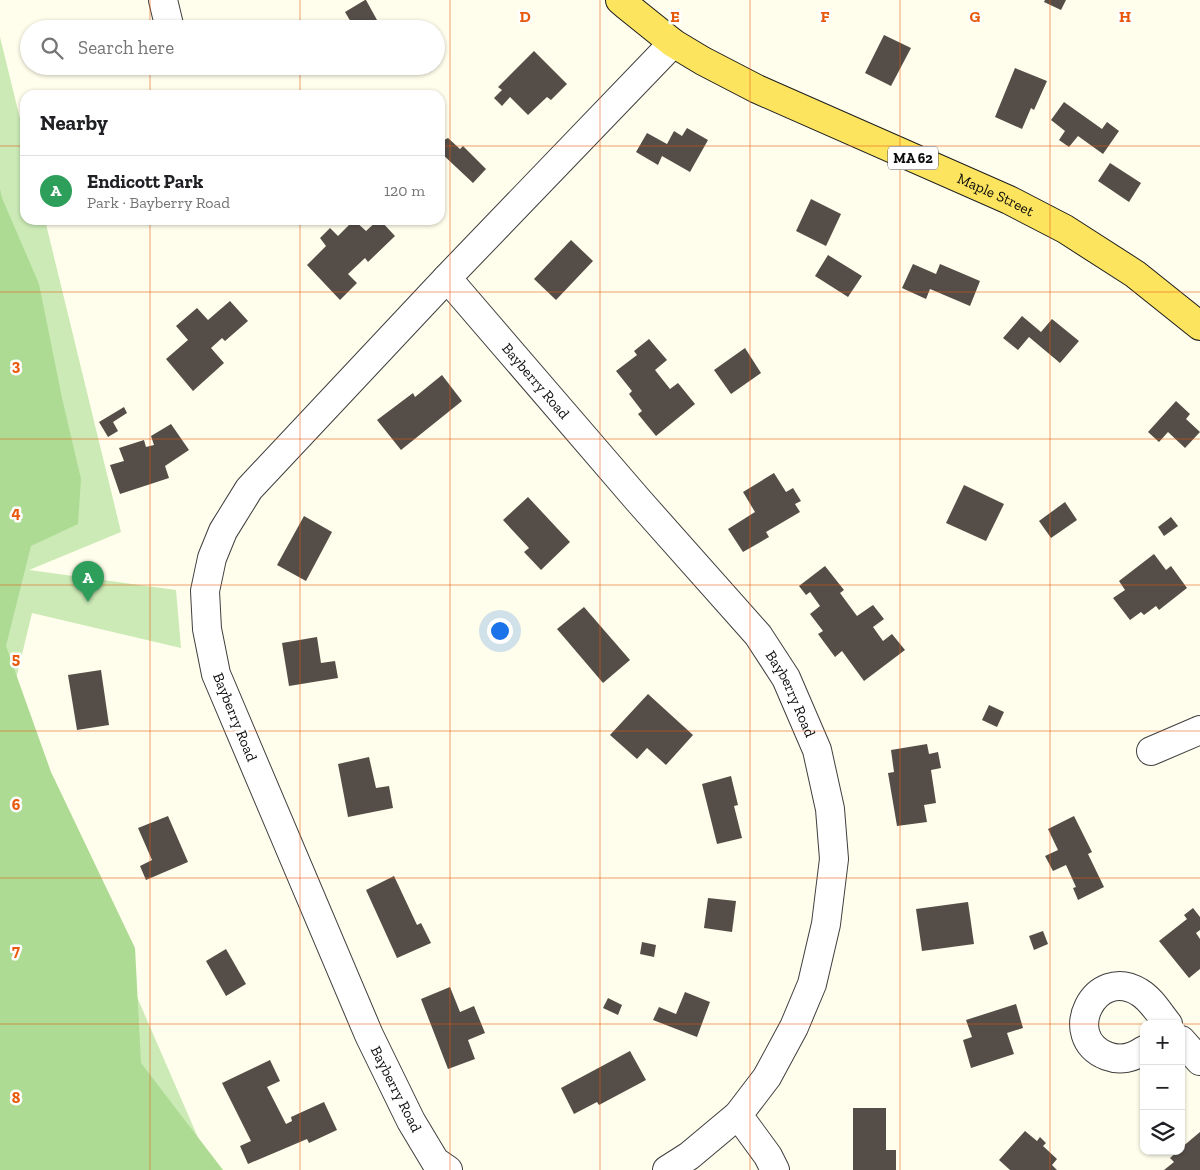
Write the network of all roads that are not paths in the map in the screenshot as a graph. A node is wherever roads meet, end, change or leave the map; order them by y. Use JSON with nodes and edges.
{"nodes":[{"id":1,"x":163,"y":0,"type":"edge"},
{"id":2,"x":620,"y":0,"type":"edge"},
{"id":3,"x":168,"y":20,"type":"edge"},
{"id":4,"x":674,"y":43,"type":"junction"},
{"id":5,"x":447,"y":278,"type":"junction"},
{"id":6,"x":1200,"y":326,"type":"edge"},
{"id":7,"x":1200,"y":730,"type":"edge"},
{"id":8,"x":1151,"y":751,"type":"dead end"},
{"id":9,"x":1165,"y":1020,"type":"edge"},
{"id":10,"x":1185,"y":1044,"type":"edge"},
{"id":11,"x":1140,"y":1053,"type":"edge"},
{"id":12,"x":1200,"y":1061,"type":"edge"},
{"id":13,"x":738,"y":1114,"type":"junction"},
{"id":14,"x":448,"y":1170,"type":"edge"},
{"id":15,"x":667,"y":1170,"type":"edge"},
{"id":16,"x":775,"y":1170,"type":"edge"}],
"edges":[{"from":1,"to":3,"type":"street"},
{"from":2,"to":4,"type":"main road","name":"Maple Street","number":"MA 62"},
{"from":4,"to":5,"type":"street","name":"Bayberry Road"},
{"from":4,"to":6,"type":"main road","name":"Maple Street","number":"MA 62"},
{"from":5,"to":13,"type":"street","name":"Bayberry Road"},
{"from":5,"to":14,"type":"street","name":"Bayberry Road"},
{"from":7,"to":8,"type":"street"},
{"from":9,"to":11,"type":"street"},
{"from":10,"to":12,"type":"street"},
{"from":13,"to":15,"type":"street","name":"Bayberry Road"},
{"from":13,"to":16,"type":"street"}]}
